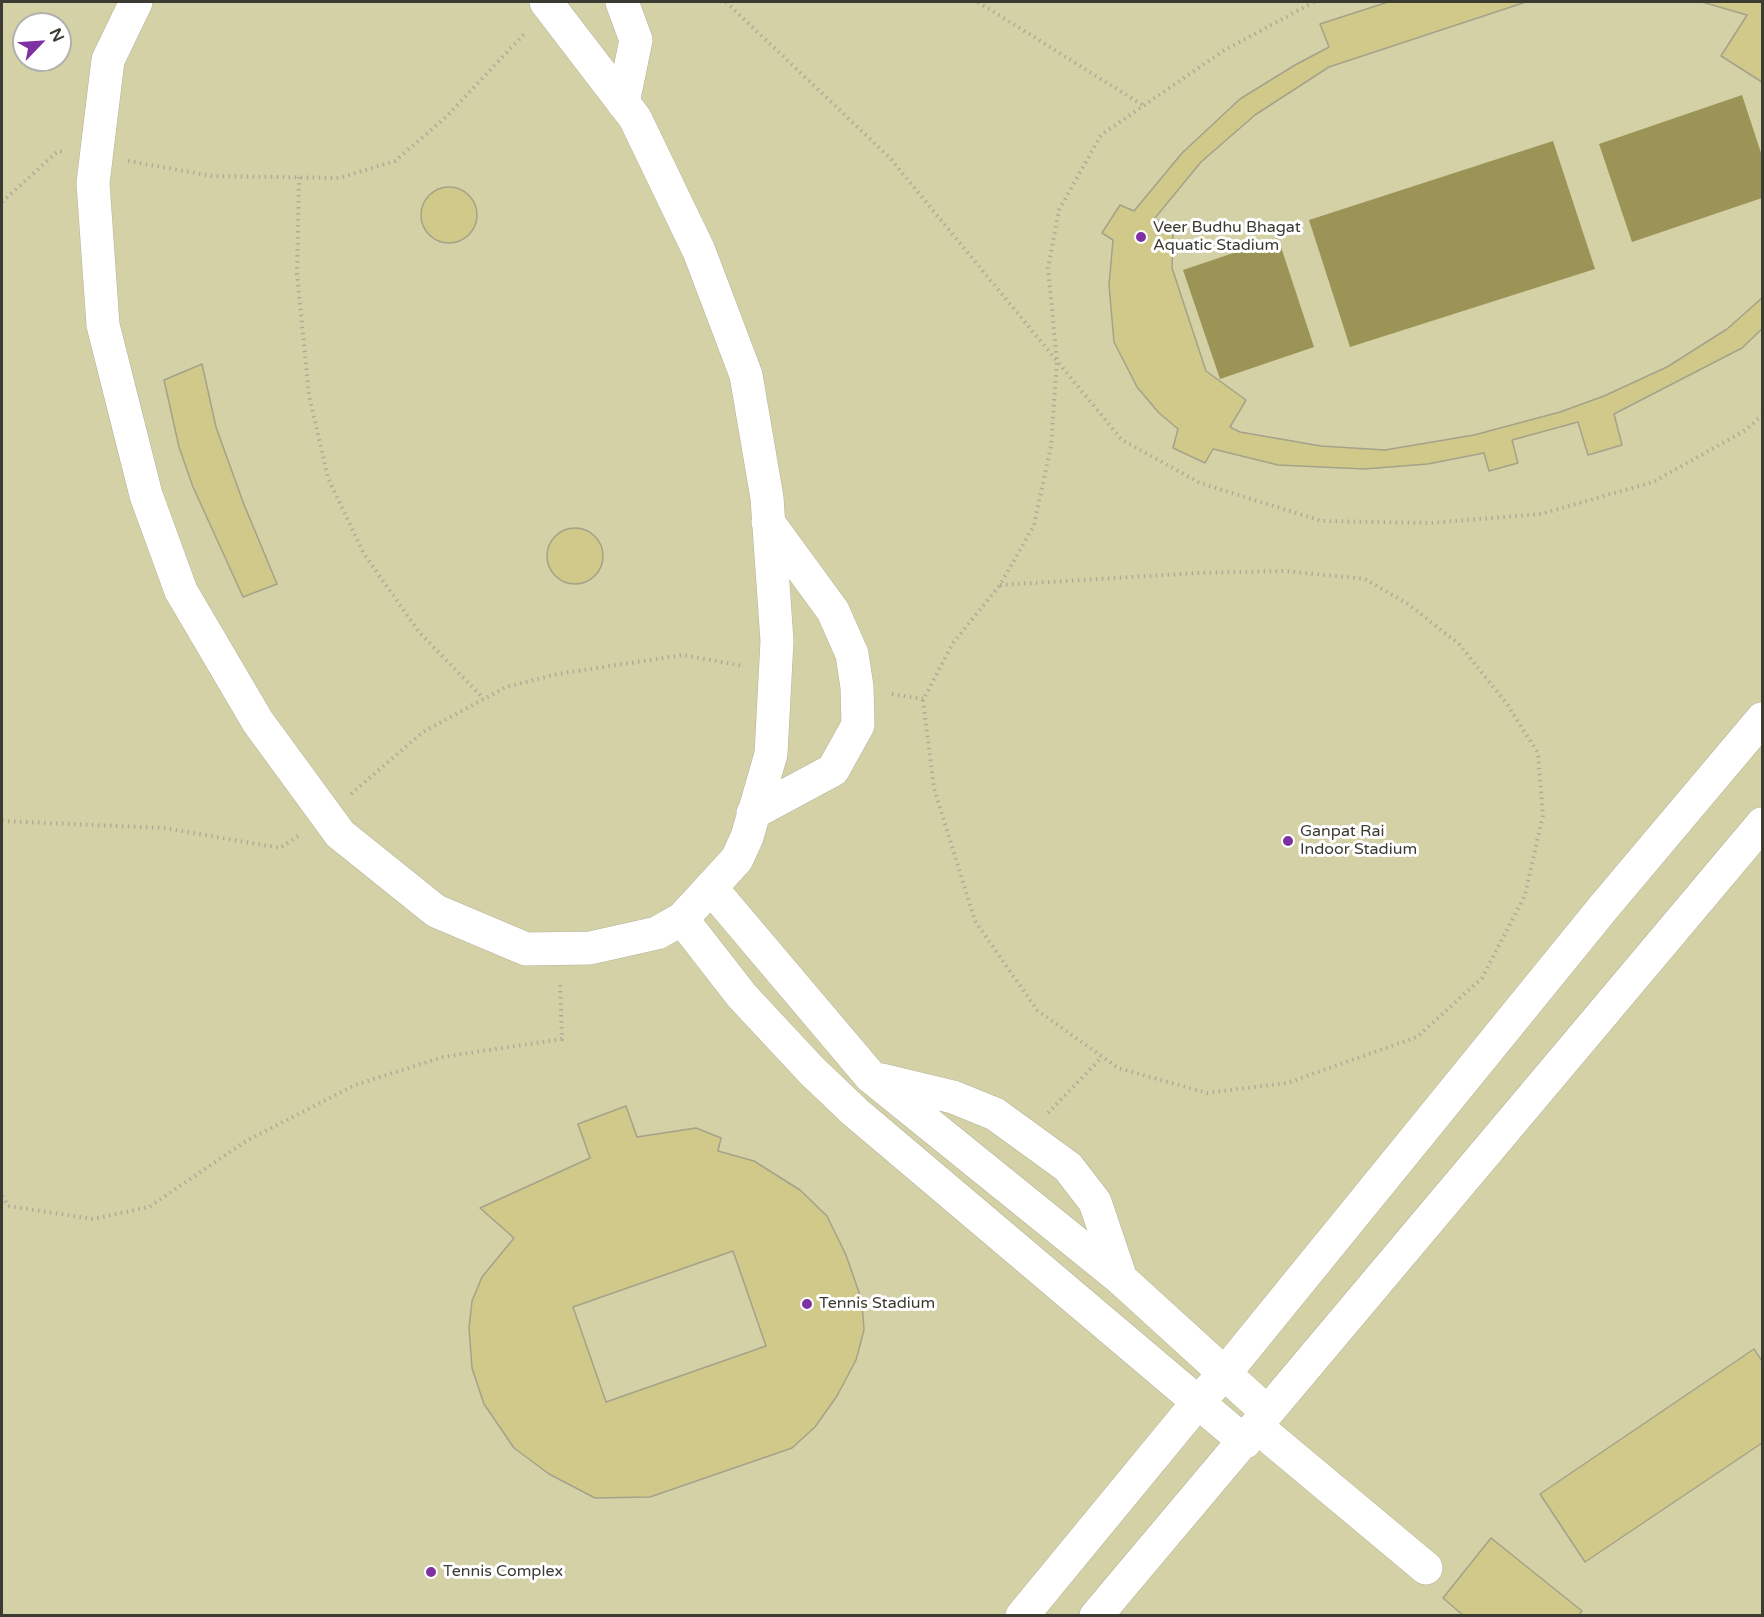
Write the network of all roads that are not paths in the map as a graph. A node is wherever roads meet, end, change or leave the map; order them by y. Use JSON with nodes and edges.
{"nodes":[{"id":1,"x":136,"y":2,"type":"edge"},
{"id":2,"x":622,"y":2,"type":"edge"},
{"id":3,"x":547,"y":3,"type":"edge"},
{"id":4,"x":624,"y":103,"type":"junction"},
{"id":5,"x":768,"y":522,"type":"junction"},
{"id":6,"x":1762,"y":719,"type":"edge"},
{"id":7,"x":753,"y":813,"type":"junction"},
{"id":8,"x":1762,"y":824,"type":"edge"},
{"id":9,"x":712,"y":889,"type":"junction"},
{"id":10,"x":682,"y":919,"type":"junction"},
{"id":11,"x":871,"y":1077,"type":"junction"},
{"id":12,"x":1121,"y":1279,"type":"junction"},
{"id":13,"x":1225,"y":1373,"type":"junction"},
{"id":14,"x":1198,"y":1402,"type":"junction"},
{"id":15,"x":1256,"y":1427,"type":"junction"},
{"id":16,"x":1426,"y":1568,"type":"dead end"},
{"id":17,"x":1022,"y":1616,"type":"edge"},
{"id":18,"x":1096,"y":1616,"type":"edge"}],
"edges":[{"from":1,"to":10,"type":"street"},
{"from":2,"to":4,"type":"street"},
{"from":3,"to":4,"type":"street"},
{"from":4,"to":5,"type":"street"},
{"from":5,"to":7,"type":"street"},
{"from":5,"to":7,"type":"street"},
{"from":6,"to":13,"type":"street"},
{"from":7,"to":9,"type":"street"},
{"from":8,"to":15,"type":"street"},
{"from":9,"to":10,"type":"street"},
{"from":9,"to":11,"type":"street"},
{"from":10,"to":14,"type":"street"},
{"from":11,"to":12,"type":"street"},
{"from":11,"to":12,"type":"street"},
{"from":12,"to":13,"type":"street"},
{"from":13,"to":14,"type":"street"},
{"from":13,"to":15,"type":"street"},
{"from":14,"to":15,"type":"street"},
{"from":14,"to":17,"type":"street"},
{"from":15,"to":16,"type":"street"},
{"from":15,"to":18,"type":"street"}]}
